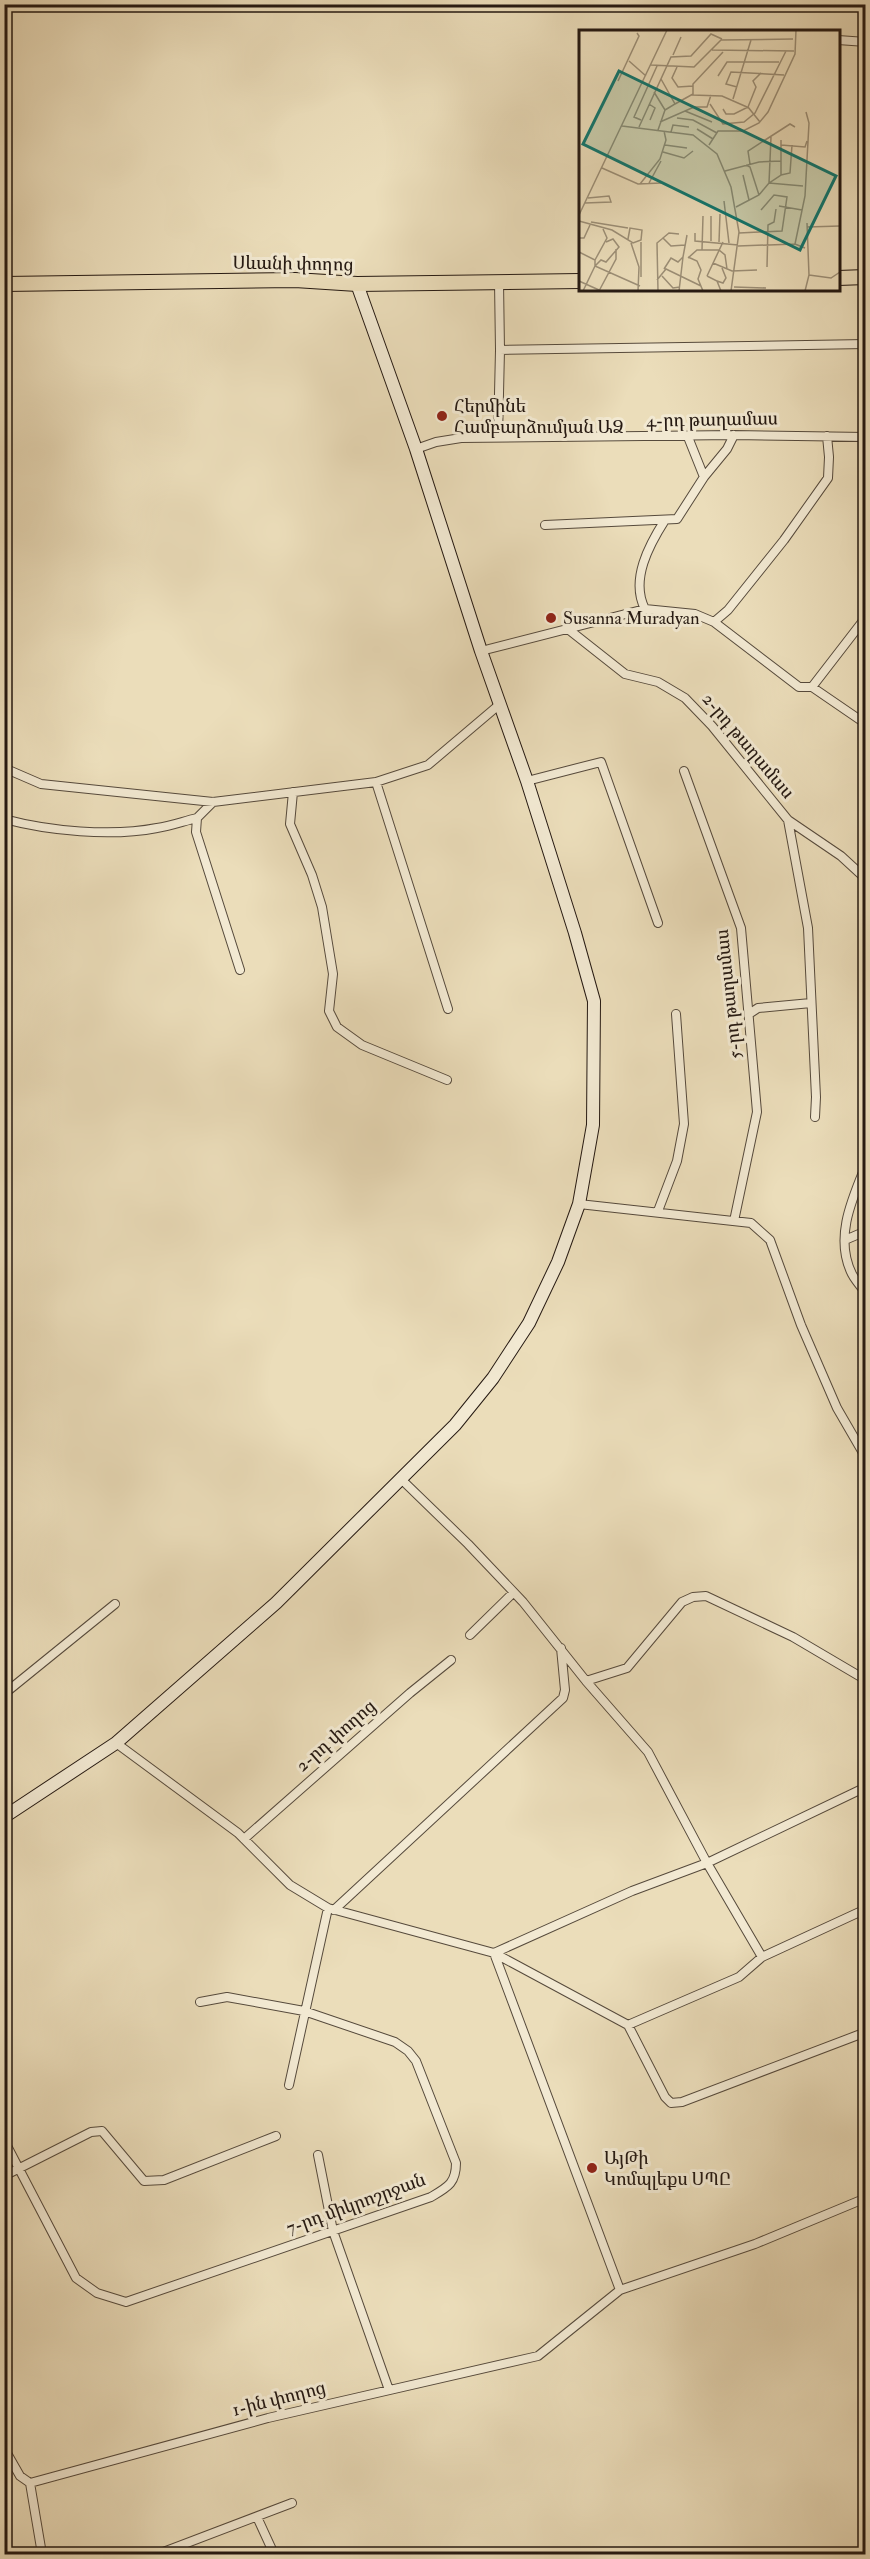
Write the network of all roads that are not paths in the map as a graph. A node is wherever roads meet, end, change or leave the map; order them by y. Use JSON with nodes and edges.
{"nodes":[{"id":1,"x":840,"y":40,"type":"edge"},
{"id":2,"x":866,"y":42,"type":"edge"},
{"id":3,"x":866,"y":277,"type":"edge"},
{"id":4,"x":840,"y":278,"type":"edge"},
{"id":5,"x":579,"y":281,"type":"edge"},
{"id":6,"x":500,"y":282,"type":"junction"},
{"id":7,"x":4,"y":284,"type":"edge"},
{"id":8,"x":357,"y":284,"type":"junction"},
{"id":9,"x":866,"y":344,"type":"edge"},
{"id":10,"x":500,"y":350,"type":"junction"},
{"id":11,"x":734,"y":435,"type":"junction"},
{"id":12,"x":827,"y":436,"type":"junction"},
{"id":13,"x":866,"y":436,"type":"edge"},
{"id":14,"x":498,"y":437,"type":"junction"},
{"id":15,"x":688,"y":437,"type":"junction"},
{"id":16,"x":416,"y":449,"type":"junction"},
{"id":17,"x":704,"y":477,"type":"junction"},
{"id":18,"x":664,"y":520,"type":"junction"},
{"id":19,"x":545,"y":525,"type":"dead end"},
{"id":20,"x":645,"y":609,"type":"junction"},
{"id":21,"x":866,"y":617,"type":"edge"},
{"id":22,"x":714,"y":622,"type":"junction"},
{"id":23,"x":568,"y":629,"type":"junction"},
{"id":24,"x":481,"y":651,"type":"junction"},
{"id":25,"x":812,"y":687,"type":"junction"},
{"id":26,"x":500,"y":704,"type":"junction"},
{"id":27,"x":866,"y":724,"type":"edge"},
{"id":28,"x":4,"y":768,"type":"edge"},
{"id":29,"x":684,"y":771,"type":"dead end"},
{"id":30,"x":527,"y":781,"type":"junction"},
{"id":31,"x":376,"y":782,"type":"junction"},
{"id":32,"x":293,"y":792,"type":"junction"},
{"id":33,"x":213,"y":802,"type":"junction"},
{"id":34,"x":198,"y":818,"type":"junction"},
{"id":35,"x":4,"y":819,"type":"edge"},
{"id":36,"x":788,"y":820,"type":"junction"},
{"id":37,"x":866,"y":879,"type":"edge"},
{"id":38,"x":658,"y":923,"type":"dead end"},
{"id":39,"x":240,"y":970,"type":"dead end"},
{"id":40,"x":812,"y":1003,"type":"junction"},
{"id":41,"x":448,"y":1009,"type":"dead end"},
{"id":42,"x":676,"y":1014,"type":"dead end"},
{"id":43,"x":749,"y":1014,"type":"junction"},
{"id":44,"x":447,"y":1080,"type":"dead end"},
{"id":45,"x":815,"y":1118,"type":"dead end"},
{"id":46,"x":866,"y":1165,"type":"edge"},
{"id":47,"x":579,"y":1204,"type":"junction"},
{"id":48,"x":658,"y":1211,"type":"junction"},
{"id":49,"x":734,"y":1221,"type":"junction"},
{"id":50,"x":866,"y":1231,"type":"edge"},
{"id":51,"x":845,"y":1240,"type":"junction"},
{"id":52,"x":866,"y":1293,"type":"edge"},
{"id":53,"x":866,"y":1458,"type":"edge"},
{"id":54,"x":402,"y":1480,"type":"junction"},
{"id":55,"x":513,"y":1593,"type":"junction"},
{"id":56,"x":115,"y":1604,"type":"dead end"},
{"id":57,"x":470,"y":1635,"type":"dead end"},
{"id":58,"x":561,"y":1648,"type":"junction"},
{"id":59,"x":451,"y":1660,"type":"dead end"},
{"id":60,"x":866,"y":1680,"type":"edge"},
{"id":61,"x":586,"y":1681,"type":"junction"},
{"id":62,"x":4,"y":1694,"type":"edge"},
{"id":63,"x":116,"y":1743,"type":"junction"},
{"id":64,"x":866,"y":1787,"type":"edge"},
{"id":65,"x":4,"y":1817,"type":"edge"},
{"id":66,"x":244,"y":1839,"type":"junction"},
{"id":67,"x":707,"y":1863,"type":"junction"},
{"id":68,"x":331,"y":1909,"type":"junction"},
{"id":69,"x":866,"y":1909,"type":"edge"},
{"id":70,"x":494,"y":1953,"type":"junction"},
{"id":71,"x":762,"y":1957,"type":"junction"},
{"id":72,"x":200,"y":2002,"type":"dead end"},
{"id":73,"x":304,"y":2011,"type":"junction"},
{"id":74,"x":628,"y":2025,"type":"junction"},
{"id":75,"x":866,"y":2032,"type":"edge"},
{"id":76,"x":289,"y":2085,"type":"dead end"},
{"id":77,"x":276,"y":2136,"type":"dead end"},
{"id":78,"x":4,"y":2140,"type":"edge"},
{"id":79,"x":318,"y":2155,"type":"dead end"},
{"id":80,"x":19,"y":2169,"type":"junction"},
{"id":81,"x":4,"y":2176,"type":"edge"},
{"id":82,"x":866,"y":2198,"type":"edge"},
{"id":83,"x":333,"y":2231,"type":"junction"},
{"id":84,"x":620,"y":2290,"type":"junction"},
{"id":85,"x":389,"y":2390,"type":"junction"},
{"id":86,"x":4,"y":2448,"type":"edge"},
{"id":87,"x":30,"y":2483,"type":"junction"},
{"id":88,"x":292,"y":2503,"type":"dead end"},
{"id":89,"x":257,"y":2517,"type":"junction"},
{"id":90,"x":42,"y":2554,"type":"edge"},
{"id":91,"x":158,"y":2554,"type":"edge"},
{"id":92,"x":274,"y":2554,"type":"edge"}],
"edges":[{"from":1,"to":2,"type":"street"},
{"from":3,"to":4,"type":"main road"},
{"from":5,"to":6,"type":"main road","name":"Սևանի փողոց"},
{"from":6,"to":8,"type":"main road","name":"Սևանի փողոց"},
{"from":6,"to":10,"type":"street"},
{"from":7,"to":8,"type":"main road","name":"Սևանի փողոց"},
{"from":8,"to":16,"type":"main road"},
{"from":9,"to":10,"type":"street"},
{"from":10,"to":14,"type":"street"},
{"from":11,"to":12,"type":"street","name":"4-րդ թաղամաս"},
{"from":11,"to":15,"type":"street","name":"4-րդ թաղամաս"},
{"from":11,"to":17,"type":"street"},
{"from":12,"to":13,"type":"street","name":"4-րդ թաղամաս"},
{"from":12,"to":22,"type":"street"},
{"from":14,"to":15,"type":"street","name":"4-րդ թաղամաս"},
{"from":14,"to":16,"type":"street","name":"4-րդ թաղամաս"},
{"from":15,"to":17,"type":"street"},
{"from":16,"to":24,"type":"main road"},
{"from":17,"to":18,"type":"street"},
{"from":18,"to":19,"type":"street"},
{"from":18,"to":20,"type":"street"},
{"from":20,"to":22,"type":"street"},
{"from":20,"to":23,"type":"street"},
{"from":21,"to":25,"type":"street"},
{"from":22,"to":25,"type":"street"},
{"from":23,"to":24,"type":"street"},
{"from":23,"to":36,"type":"street","name":"2-րդ թաղամաս"},
{"from":24,"to":26,"type":"main road"},
{"from":25,"to":27,"type":"street"},
{"from":26,"to":30,"type":"main road"},
{"from":26,"to":31,"type":"street"},
{"from":28,"to":33,"type":"street"},
{"from":29,"to":43,"type":"street","name":"5-րդ թաղամաս"},
{"from":30,"to":38,"type":"street"},
{"from":30,"to":47,"type":"main road"},
{"from":31,"to":32,"type":"street"},
{"from":31,"to":41,"type":"street"},
{"from":32,"to":33,"type":"street"},
{"from":32,"to":44,"type":"street"},
{"from":33,"to":34,"type":"street"},
{"from":34,"to":35,"type":"street"},
{"from":34,"to":39,"type":"street"},
{"from":36,"to":37,"type":"street","name":"2-րդ թաղամաս"},
{"from":36,"to":40,"type":"street"},
{"from":40,"to":43,"type":"street"},
{"from":40,"to":45,"type":"street"},
{"from":42,"to":48,"type":"street"},
{"from":43,"to":49,"type":"street","name":"5-րդ թաղամաս"},
{"from":46,"to":51,"type":"street"},
{"from":47,"to":48,"type":"street"},
{"from":47,"to":54,"type":"main road"},
{"from":48,"to":49,"type":"street"},
{"from":49,"to":53,"type":"street"},
{"from":50,"to":51,"type":"street"},
{"from":51,"to":52,"type":"street"},
{"from":54,"to":55,"type":"street"},
{"from":54,"to":63,"type":"main road"},
{"from":55,"to":57,"type":"street"},
{"from":55,"to":58,"type":"street"},
{"from":56,"to":62,"type":"street"},
{"from":58,"to":61,"type":"street"},
{"from":58,"to":68,"type":"street"},
{"from":59,"to":66,"type":"street","name":"2-րդ փողոց"},
{"from":60,"to":61,"type":"street"},
{"from":61,"to":67,"type":"street"},
{"from":63,"to":65,"type":"main road"},
{"from":63,"to":66,"type":"street"},
{"from":64,"to":67,"type":"street"},
{"from":66,"to":68,"type":"street"},
{"from":67,"to":70,"type":"street"},
{"from":67,"to":71,"type":"street"},
{"from":68,"to":70,"type":"street"},
{"from":68,"to":73,"type":"street"},
{"from":69,"to":71,"type":"street"},
{"from":70,"to":74,"type":"street"},
{"from":70,"to":84,"type":"street"},
{"from":71,"to":74,"type":"street"},
{"from":72,"to":73,"type":"street","name":"7-րդ միկրոշրջան"},
{"from":73,"to":76,"type":"street"},
{"from":73,"to":83,"type":"street","name":"7-րդ միկրոշրջան"},
{"from":74,"to":75,"type":"street"},
{"from":77,"to":80,"type":"street"},
{"from":78,"to":80,"type":"street","name":"7-րդ միկրոշրջան"},
{"from":79,"to":83,"type":"street"},
{"from":80,"to":81,"type":"street"},
{"from":80,"to":83,"type":"street","name":"7-րդ միկրոշրջան"},
{"from":82,"to":84,"type":"street"},
{"from":83,"to":85,"type":"street"},
{"from":84,"to":85,"type":"street","name":"1-ին փողոց"},
{"from":85,"to":87,"type":"street","name":"1-ին փողոց"},
{"from":86,"to":87,"type":"street"},
{"from":87,"to":90,"type":"street"},
{"from":88,"to":89,"type":"street"},
{"from":89,"to":91,"type":"street"},
{"from":89,"to":92,"type":"street"}]}
